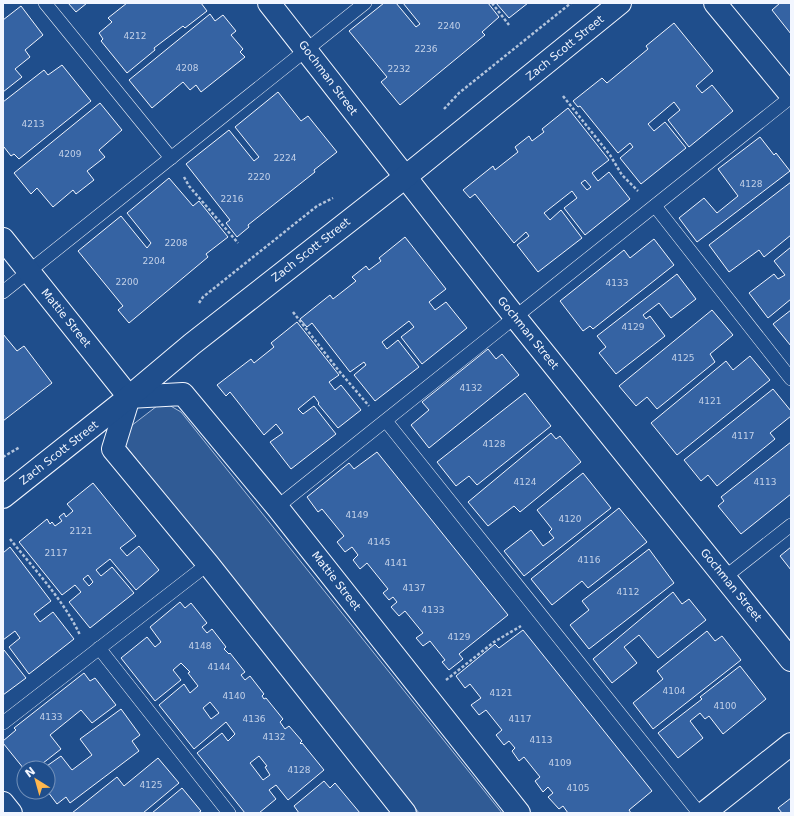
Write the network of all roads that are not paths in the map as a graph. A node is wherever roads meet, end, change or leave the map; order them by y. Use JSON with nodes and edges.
{"nodes":[{"id":1,"x":45,"y":3,"type":"edge"},
{"id":2,"x":268,"y":3,"type":"edge"},
{"id":3,"x":365,"y":3,"type":"edge"},
{"id":4,"x":620,"y":3,"type":"edge"},
{"id":5,"x":715,"y":3,"type":"edge"},
{"id":6,"x":307,"y":50,"type":"junction"},
{"id":7,"x":791,"y":96,"type":"edge"},
{"id":8,"x":171,"y":158,"type":"junction"},
{"id":9,"x":404,"y":178,"type":"junction"},
{"id":10,"x":655,"y":206,"type":"junction"},
{"id":11,"x":3,"y":239,"type":"edge"},
{"id":12,"x":29,"y":272,"type":"junction"},
{"id":13,"x":3,"y":292,"type":"edge"},
{"id":14,"x":515,"y":317,"type":"junction"},
{"id":15,"x":791,"y":379,"type":"edge"},
{"id":16,"x":129,"y":397,"type":"junction"},
{"id":17,"x":384,"y":422,"type":"junction"},
{"id":18,"x":3,"y":497,"type":"edge"},
{"id":19,"x":277,"y":507,"type":"junction"},
{"id":20,"x":791,"y":525,"type":"edge"},
{"id":21,"x":208,"y":564,"type":"junction"},
{"id":22,"x":725,"y":577,"type":"junction"},
{"id":23,"x":95,"y":651,"type":"junction"},
{"id":24,"x":791,"y":660,"type":"edge"},
{"id":25,"x":3,"y":723,"type":"edge"},
{"id":26,"x":791,"y":744,"type":"edge"},
{"id":27,"x":3,"y":803,"type":"edge"},
{"id":28,"x":710,"y":811,"type":"edge"},
{"id":29,"x":11,"y":813,"type":"edge"},
{"id":30,"x":229,"y":813,"type":"edge"},
{"id":31,"x":405,"y":813,"type":"edge"},
{"id":32,"x":519,"y":813,"type":"edge"}],
"edges":[{"from":1,"to":8,"type":"lane"},
{"from":2,"to":6,"type":"street","name":"Gochman Street"},
{"from":3,"to":6,"type":"lane"},
{"from":4,"to":9,"type":"street","name":"Zach Scott Street"},
{"from":5,"to":7,"type":"street"},
{"from":6,"to":8,"type":"lane"},
{"from":6,"to":9,"type":"street","name":"Gochman Street"},
{"from":7,"to":10,"type":"lane"},
{"from":8,"to":12,"type":"lane"},
{"from":9,"to":14,"type":"street","name":"Gochman Street"},
{"from":9,"to":16,"type":"street","name":"Zach Scott Street"},
{"from":10,"to":14,"type":"lane"},
{"from":10,"to":15,"type":"lane"},
{"from":11,"to":12,"type":"street","name":"Mattie Street"},
{"from":12,"to":13,"type":"lane"},
{"from":12,"to":16,"type":"street","name":"Mattie Street"},
{"from":14,"to":17,"type":"lane"},
{"from":14,"to":22,"type":"street","name":"Gochman Street"},
{"from":16,"to":18,"type":"street","name":"Zach Scott Street"},
{"from":16,"to":19,"type":"street","name":"Mattie Street"},
{"from":16,"to":21,"type":"street"},
{"from":17,"to":19,"type":"lane"},
{"from":17,"to":28,"type":"lane"},
{"from":19,"to":32,"type":"street","name":"Mattie Street"},
{"from":20,"to":22,"type":"lane"},
{"from":21,"to":23,"type":"lane"},
{"from":21,"to":31,"type":"street"},
{"from":22,"to":24,"type":"street","name":"Gochman Street"},
{"from":23,"to":25,"type":"lane"},
{"from":23,"to":30,"type":"lane"},
{"from":26,"to":28,"type":"street"},
{"from":27,"to":29,"type":"street"}]}
